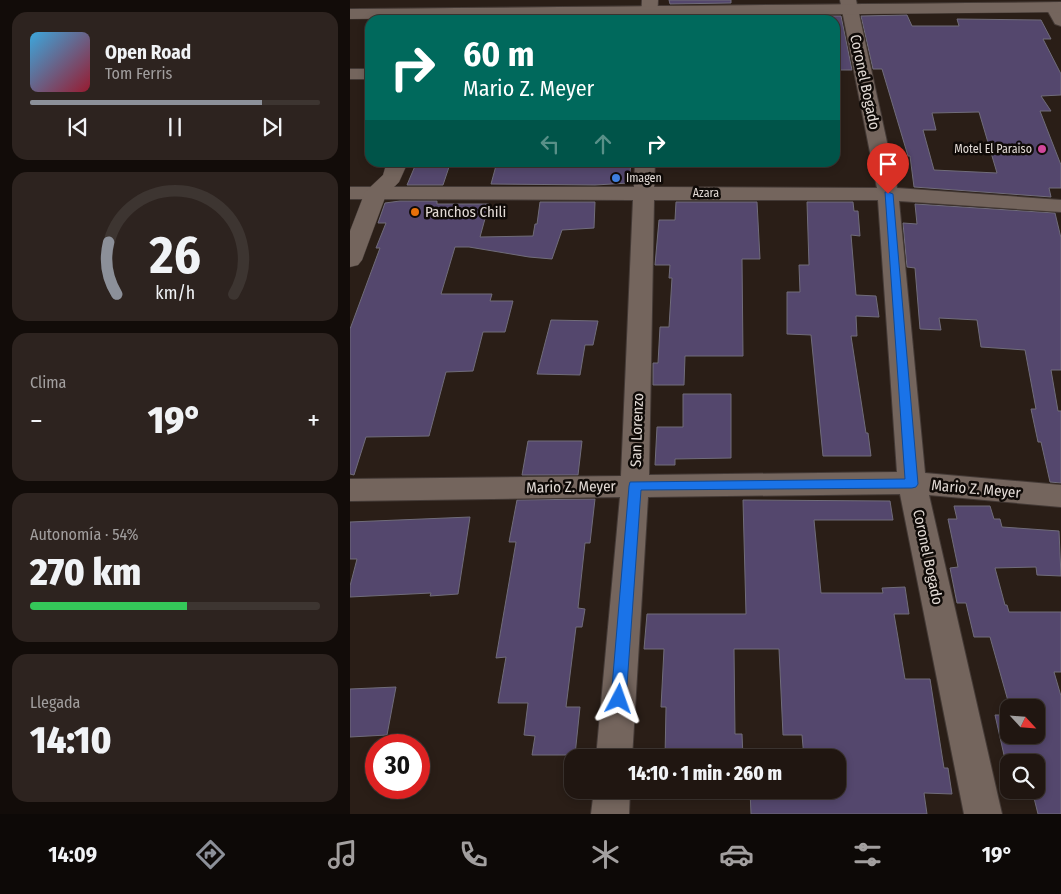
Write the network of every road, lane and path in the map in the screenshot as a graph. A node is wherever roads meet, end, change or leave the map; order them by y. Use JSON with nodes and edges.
{"nodes":[{"id":1,"x":849,"y":5,"type":"edge"},
{"id":2,"x":1056,"y":9,"type":"edge"},
{"id":3,"x":649,"y":10,"type":"edge"},
{"id":4,"x":451,"y":11,"type":"edge"},
{"id":5,"x":350,"y":14,"type":"edge"},
{"id":6,"x":350,"y":74,"type":"edge"},
{"id":7,"x":365,"y":74,"type":"edge"},
{"id":8,"x":378,"y":167,"type":"edge"},
{"id":9,"x":396,"y":167,"type":"edge"},
{"id":10,"x":645,"y":167,"type":"edge"},
{"id":11,"x":376,"y":192,"type":"junction"},
{"id":12,"x":644,"y":192,"type":"junction"},
{"id":13,"x":350,"y":193,"type":"edge"},
{"id":14,"x":888,"y":194,"type":"junction"},
{"id":15,"x":1061,"y":206,"type":"edge"},
{"id":16,"x":350,"y":260,"type":"edge"},
{"id":17,"x":912,"y":484,"type":"junction"},
{"id":18,"x":635,"y":486,"type":"junction"},
{"id":19,"x":350,"y":490,"type":"edge"},
{"id":20,"x":1061,"y":496,"type":"edge"},
{"id":21,"x":615,"y":749,"type":"edge"},
{"id":22,"x":611,"y":799,"type":"edge"},
{"id":23,"x":610,"y":814,"type":"edge"},
{"id":24,"x":983,"y":814,"type":"edge"}],
"edges":[{"from":1,"to":2,"type":"street"},
{"from":1,"to":3,"type":"street"},
{"from":1,"to":14,"type":"street","name":"Coronel Bogado"},
{"from":3,"to":4,"type":"street"},
{"from":4,"to":5,"type":"street"},
{"from":6,"to":7,"type":"street"},
{"from":8,"to":11,"type":"street"},
{"from":9,"to":11,"type":"street"},
{"from":10,"to":12,"type":"street","name":"San Lorenzo"},
{"from":11,"to":12,"type":"street","name":"Azara"},
{"from":11,"to":13,"type":"street","name":"Azara"},
{"from":11,"to":16,"type":"street"},
{"from":12,"to":14,"type":"street","name":"Azara"},
{"from":12,"to":18,"type":"street","name":"San Lorenzo"},
{"from":14,"to":15,"type":"street","name":"Azara"},
{"from":14,"to":17,"type":"street","name":"Coronel Bogado"},
{"from":17,"to":18,"type":"street","name":"Mario Z. Meyer"},
{"from":17,"to":20,"type":"street","name":"Mario Z. Meyer"},
{"from":17,"to":24,"type":"street","name":"Coronel Bogado"},
{"from":18,"to":19,"type":"street","name":"Mario Z. Meyer"},
{"from":18,"to":21,"type":"street","name":"San Lorenzo"},
{"from":22,"to":23,"type":"street"}]}
